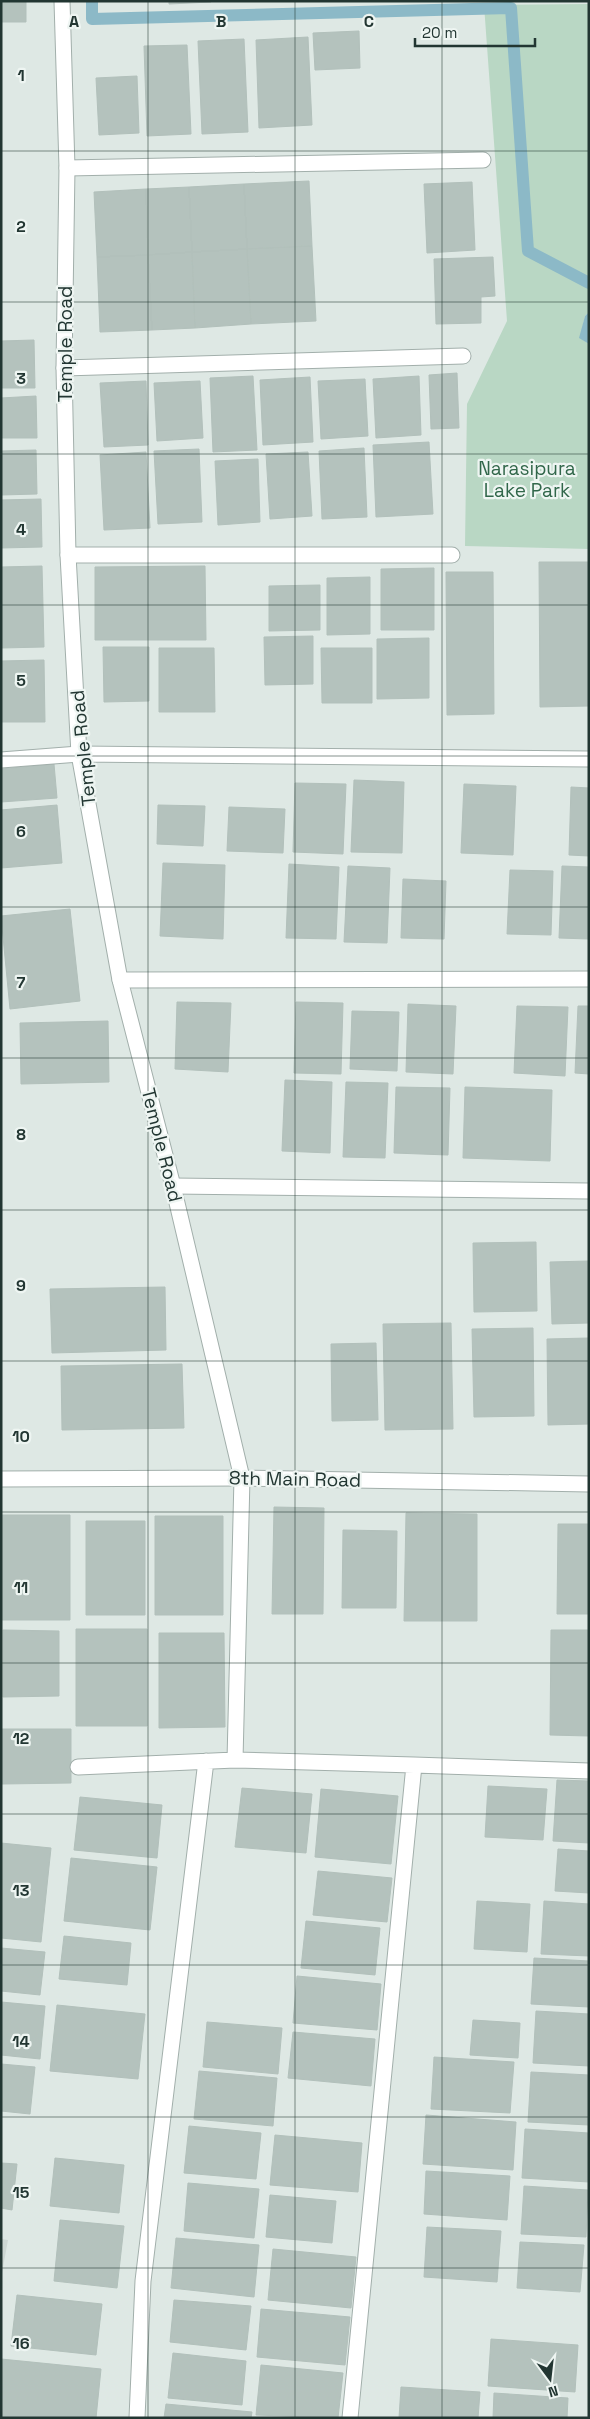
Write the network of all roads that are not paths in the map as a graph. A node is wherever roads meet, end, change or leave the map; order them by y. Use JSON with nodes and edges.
{"nodes":[{"id":1,"x":62,"y":1,"type":"edge"},
{"id":2,"x":483,"y":160,"type":"dead end"},
{"id":3,"x":67,"y":168,"type":"junction"},
{"id":4,"x":463,"y":356,"type":"dead end"},
{"id":5,"x":64,"y":368,"type":"junction"},
{"id":6,"x":68,"y":555,"type":"junction"},
{"id":7,"x":452,"y":555,"type":"dead end"},
{"id":8,"x":79,"y":754,"type":"junction"},
{"id":9,"x":589,"y":759,"type":"edge"},
{"id":10,"x":1,"y":760,"type":"edge"},
{"id":11,"x":589,"y":979,"type":"edge"},
{"id":12,"x":120,"y":980,"type":"junction"},
{"id":13,"x":173,"y":1186,"type":"junction"},
{"id":14,"x":589,"y":1191,"type":"edge"},
{"id":15,"x":242,"y":1478,"type":"junction"},
{"id":16,"x":1,"y":1479,"type":"edge"},
{"id":17,"x":589,"y":1484,"type":"edge"},
{"id":18,"x":235,"y":1760,"type":"junction"},
{"id":19,"x":206,"y":1761,"type":"junction"},
{"id":20,"x":414,"y":1765,"type":"junction"},
{"id":21,"x":78,"y":1767,"type":"dead end"},
{"id":22,"x":589,"y":1771,"type":"edge"},
{"id":23,"x":137,"y":2418,"type":"edge"},
{"id":24,"x":350,"y":2418,"type":"edge"}],
"edges":[{"from":1,"to":3,"type":"street","name":"Temple Road"},
{"from":2,"to":3,"type":"street"},
{"from":3,"to":5,"type":"street","name":"Temple Road"},
{"from":4,"to":5,"type":"street"},
{"from":5,"to":6,"type":"street","name":"Temple Road"},
{"from":6,"to":7,"type":"street"},
{"from":6,"to":8,"type":"street","name":"Temple Road"},
{"from":8,"to":9,"type":"street"},
{"from":8,"to":10,"type":"street"},
{"from":8,"to":12,"type":"street","name":"Temple Road"},
{"from":11,"to":12,"type":"street"},
{"from":12,"to":13,"type":"street","name":"Temple Road"},
{"from":13,"to":14,"type":"street"},
{"from":13,"to":15,"type":"street","name":"Temple Road"},
{"from":15,"to":16,"type":"street","name":"8th Main Road"},
{"from":15,"to":17,"type":"street","name":"8th Main Road"},
{"from":15,"to":18,"type":"street","name":"Temple Road"},
{"from":18,"to":19,"type":"street"},
{"from":18,"to":20,"type":"street"},
{"from":19,"to":21,"type":"street"},
{"from":19,"to":23,"type":"street"},
{"from":20,"to":22,"type":"street"},
{"from":20,"to":24,"type":"street"}]}
